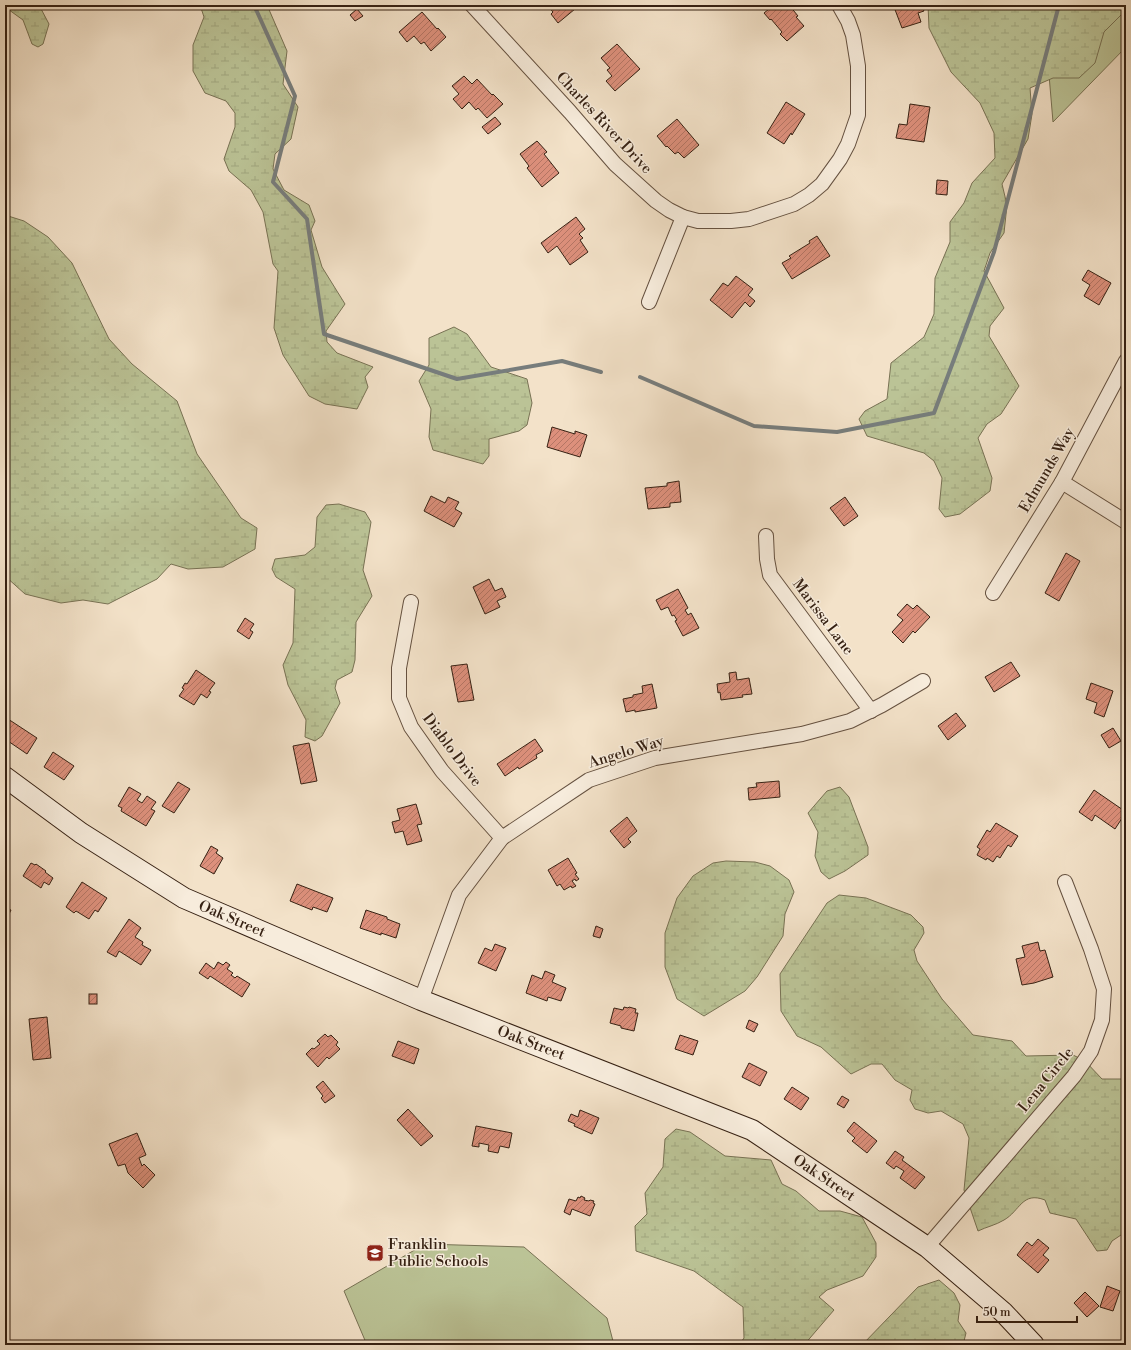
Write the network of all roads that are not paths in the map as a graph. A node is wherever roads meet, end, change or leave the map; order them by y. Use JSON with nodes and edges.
{"nodes":[{"id":1,"x":472,"y":5,"type":"edge"},
{"id":2,"x":838,"y":5,"type":"edge"},
{"id":3,"x":683,"y":217,"type":"junction"},
{"id":4,"x":649,"y":302,"type":"dead end"},
{"id":5,"x":1126,"y":360,"type":"edge"},
{"id":6,"x":1062,"y":482,"type":"junction"},
{"id":7,"x":1126,"y":522,"type":"edge"},
{"id":8,"x":766,"y":536,"type":"dead end"},
{"id":9,"x":993,"y":593,"type":"dead end"},
{"id":10,"x":411,"y":602,"type":"dead end"},
{"id":11,"x":923,"y":681,"type":"dead end"},
{"id":12,"x":871,"y":711,"type":"junction"},
{"id":13,"x":5,"y":777,"type":"edge"},
{"id":14,"x":502,"y":838,"type":"junction"},
{"id":15,"x":1065,"y":882,"type":"dead end"},
{"id":16,"x":421,"y":1000,"type":"junction"},
{"id":17,"x":927,"y":1247,"type":"junction"},
{"id":18,"x":1034,"y":1345,"type":"edge"}],
"edges":[{"from":1,"to":3,"type":"street","name":"Charles River Drive"},
{"from":2,"to":3,"type":"street","name":"Charles River Drive"},
{"from":3,"to":4,"type":"street"},
{"from":5,"to":6,"type":"street","name":"Edmunds Way"},
{"from":6,"to":7,"type":"street"},
{"from":6,"to":9,"type":"street","name":"Edmunds Way"},
{"from":8,"to":12,"type":"street","name":"Marissa Lane"},
{"from":10,"to":14,"type":"street","name":"Diablo Drive"},
{"from":11,"to":12,"type":"street","name":"Angelo Way"},
{"from":12,"to":14,"type":"street","name":"Angelo Way"},
{"from":13,"to":16,"type":"main road","name":"Oak Street"},
{"from":14,"to":16,"type":"street","name":"Angelo Way"},
{"from":15,"to":17,"type":"street","name":"Lena Circle"},
{"from":16,"to":17,"type":"main road","name":"Oak Street"},
{"from":17,"to":18,"type":"main road","name":"Oak Street"}]}
